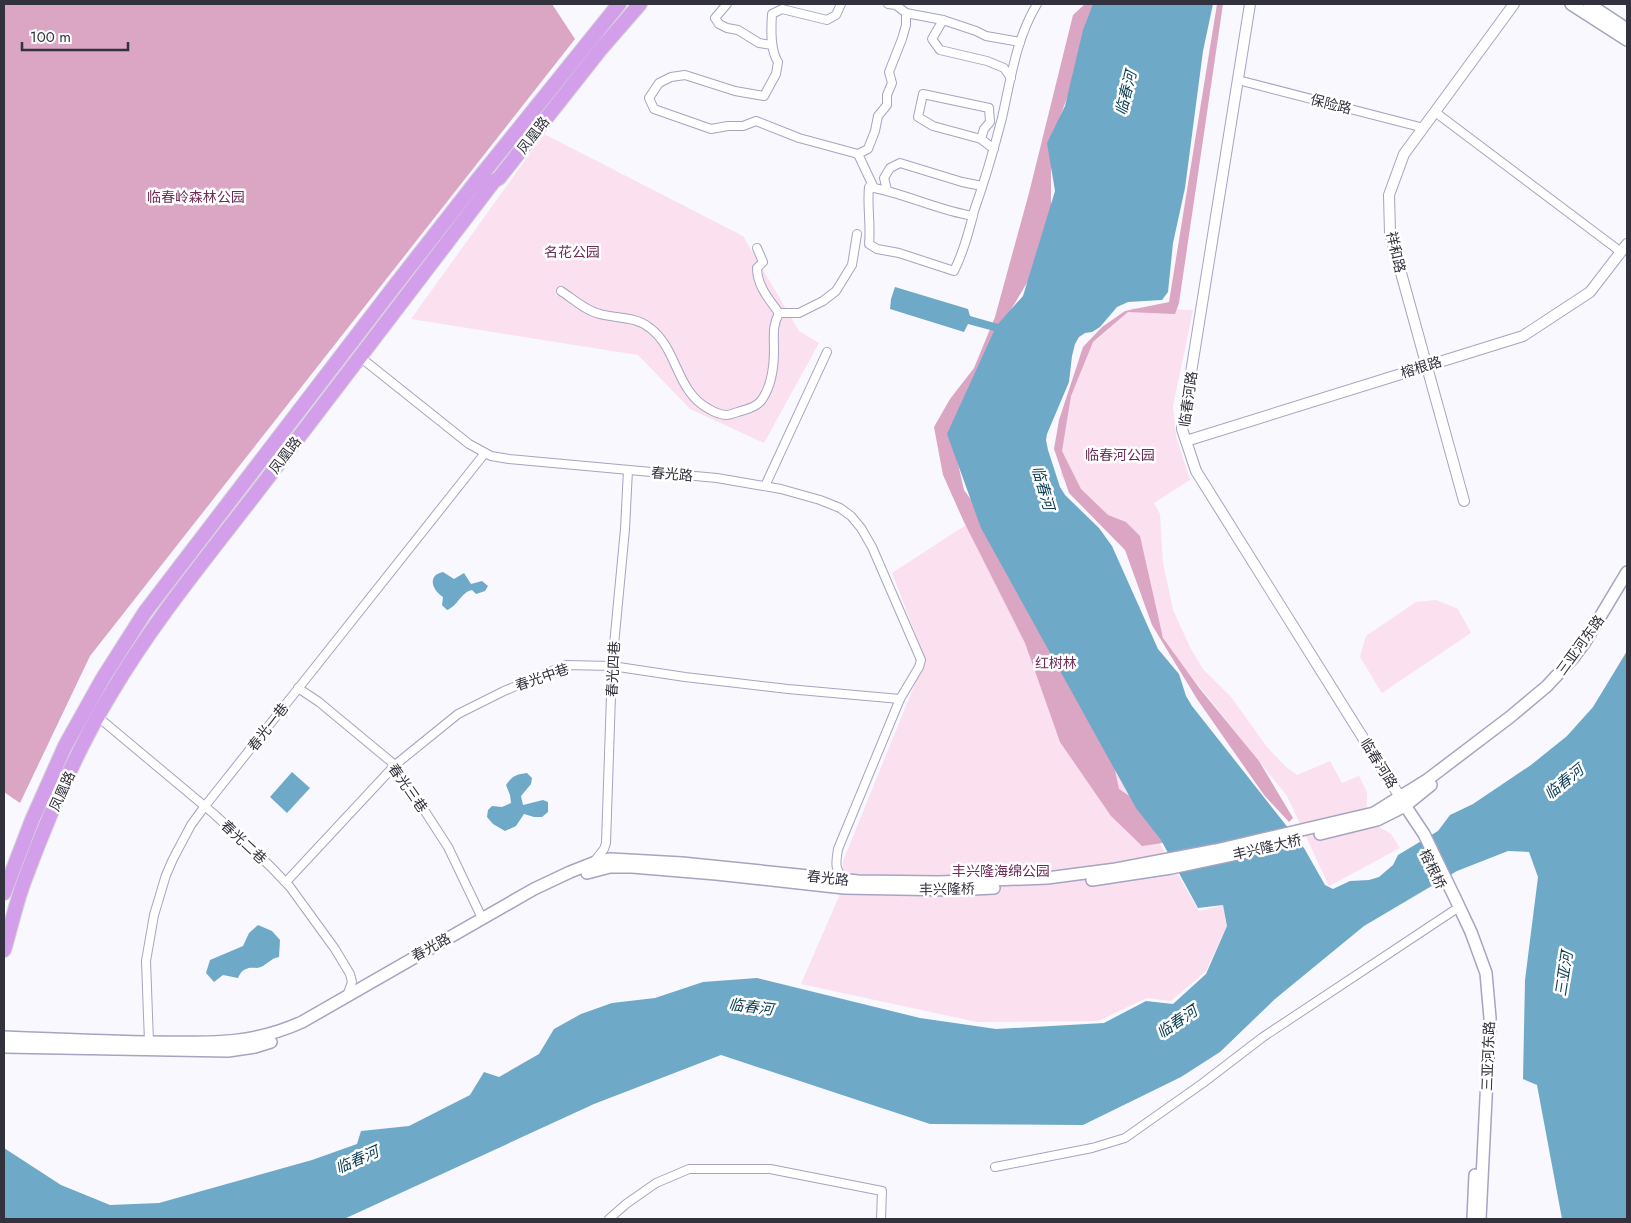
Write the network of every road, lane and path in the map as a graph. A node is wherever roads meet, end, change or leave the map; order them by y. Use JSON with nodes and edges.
{"nodes":[{"id":1,"x":619,"y":4,"type":"edge"},
{"id":2,"x":640,"y":4,"type":"edge"},
{"id":3,"x":727,"y":4,"type":"edge"},
{"id":4,"x":773,"y":4,"type":"edge"},
{"id":5,"x":841,"y":4,"type":"edge"},
{"id":6,"x":888,"y":4,"type":"edge"},
{"id":7,"x":1037,"y":4,"type":"edge"},
{"id":8,"x":1250,"y":4,"type":"edge"},
{"id":9,"x":1514,"y":4,"type":"edge"},
{"id":10,"x":1571,"y":4,"type":"edge"},
{"id":11,"x":1589,"y":4,"type":"edge"},
{"id":12,"x":782,"y":9,"type":"junction"},
{"id":13,"x":906,"y":13,"type":"junction"},
{"id":14,"x":943,"y":20,"type":"junction"},
{"id":15,"x":1627,"y":29,"type":"edge"},
{"id":16,"x":589,"y":40,"type":"junction"},
{"id":17,"x":1627,"y":40,"type":"edge"},
{"id":18,"x":1020,"y":42,"type":"junction"},
{"id":19,"x":772,"y":45,"type":"junction"},
{"id":20,"x":600,"y":50,"type":"junction"},
{"id":21,"x":1011,"y":78,"type":"junction"},
{"id":22,"x":1238,"y":80,"type":"junction"},
{"id":23,"x":1435,"y":112,"type":"junction"},
{"id":24,"x":1424,"y":128,"type":"junction"},
{"id":25,"x":981,"y":139,"type":"junction"},
{"id":26,"x":994,"y":149,"type":"junction"},
{"id":27,"x":858,"y":154,"type":"junction"},
{"id":28,"x":982,"y":186,"type":"junction"},
{"id":29,"x":874,"y":188,"type":"junction"},
{"id":30,"x":887,"y":190,"type":"junction"},
{"id":31,"x":973,"y":216,"type":"junction"},
{"id":32,"x":857,"y":234,"type":"dead end"},
{"id":33,"x":757,"y":248,"type":"dead end"},
{"id":34,"x":1624,"y":248,"type":"edge"},
{"id":35,"x":561,"y":291,"type":"dead end"},
{"id":36,"x":779,"y":314,"type":"junction"},
{"id":37,"x":826,"y":352,"type":"dead end"},
{"id":38,"x":360,"y":357,"type":"junction"},
{"id":39,"x":1426,"y":365,"type":"junction"},
{"id":40,"x":1186,"y":441,"type":"junction"},
{"id":41,"x":485,"y":454,"type":"junction"},
{"id":42,"x":628,"y":470,"type":"junction"},
{"id":43,"x":765,"y":486,"type":"junction"},
{"id":44,"x":1464,"y":501,"type":"dead end"},
{"id":45,"x":1627,"y":572,"type":"edge"},
{"id":46,"x":1627,"y":585,"type":"edge"},
{"id":47,"x":612,"y":666,"type":"junction"},
{"id":48,"x":298,"y":688,"type":"junction"},
{"id":49,"x":900,"y":699,"type":"junction"},
{"id":50,"x":98,"y":717,"type":"junction"},
{"id":51,"x":395,"y":765,"type":"junction"},
{"id":52,"x":1401,"y":804,"type":"junction"},
{"id":53,"x":205,"y":806,"type":"junction"},
{"id":54,"x":592,"y":864,"type":"junction"},
{"id":55,"x":1155,"y":866,"type":"joint"},
{"id":56,"x":846,"y":880,"type":"junction"},
{"id":57,"x":286,"y":882,"type":"junction"},
{"id":58,"x":858,"y":885,"type":"junction"},
{"id":59,"x":4,"y":893,"type":"edge"},
{"id":60,"x":1453,"y":904,"type":"junction"},
{"id":61,"x":482,"y":918,"type":"junction"},
{"id":62,"x":4,"y":950,"type":"edge"},
{"id":63,"x":347,"y":996,"type":"junction"},
{"id":64,"x":4,"y":1037,"type":"edge"},
{"id":65,"x":149,"y":1042,"type":"junction"},
{"id":66,"x":4,"y":1047,"type":"edge"},
{"id":67,"x":996,"y":1167,"type":"dead end"},
{"id":68,"x":619,"y":1210,"type":"junction"},
{"id":69,"x":609,"y":1219,"type":"edge"},
{"id":70,"x":619,"y":1219,"type":"edge"},
{"id":71,"x":881,"y":1219,"type":"edge"},
{"id":72,"x":1472,"y":1219,"type":"edge"},
{"id":73,"x":1480,"y":1219,"type":"edge"}],
"edges":[{"from":1,"to":16,"type":"highway","name":"凤凰路"},
{"from":2,"to":20,"type":"highway","name":"凤凰路"},
{"from":3,"to":19,"type":"street"},
{"from":4,"to":12,"type":"street"},
{"from":5,"to":12,"type":"street"},
{"from":6,"to":13,"type":"street"},
{"from":7,"to":18,"type":"street"},
{"from":8,"to":22,"type":"street","name":"临春河路"},
{"from":9,"to":23,"type":"street","name":"祥和路"},
{"from":10,"to":17,"type":"main road"},
{"from":11,"to":15,"type":"main road"},
{"from":12,"to":19,"type":"street"},
{"from":13,"to":14,"type":"street"},
{"from":13,"to":27,"type":"street"},
{"from":14,"to":18,"type":"street"},
{"from":14,"to":21,"type":"street"},
{"from":16,"to":20,"type":"highway"},
{"from":16,"to":59,"type":"highway","name":"凤凰路"},
{"from":18,"to":21,"type":"street"},
{"from":19,"to":27,"type":"street"},
{"from":20,"to":38,"type":"highway","name":"凤凰路"},
{"from":21,"to":26,"type":"street"},
{"from":22,"to":24,"type":"street","name":"保险路"},
{"from":22,"to":40,"type":"street","name":"临春河路"},
{"from":23,"to":24,"type":"street","name":"祥和路"},
{"from":23,"to":34,"type":"street"},
{"from":24,"to":39,"type":"street","name":"祥和路"},
{"from":25,"to":25,"type":"street"},
{"from":25,"to":26,"type":"street"},
{"from":26,"to":28,"type":"street"},
{"from":27,"to":29,"type":"street"},
{"from":28,"to":30,"type":"street"},
{"from":28,"to":31,"type":"street"},
{"from":29,"to":30,"type":"street"},
{"from":29,"to":31,"type":"street"},
{"from":30,"to":31,"type":"street"},
{"from":32,"to":36,"type":"street"},
{"from":33,"to":36,"type":"street"},
{"from":34,"to":39,"type":"street","name":"榕根路"},
{"from":35,"to":36,"type":"street"},
{"from":37,"to":43,"type":"street"},
{"from":38,"to":41,"type":"street","name":"春光路"},
{"from":38,"to":50,"type":"highway","name":"凤凰路"},
{"from":39,"to":40,"type":"street","name":"榕根路"},
{"from":39,"to":44,"type":"street","name":"祥和路"},
{"from":40,"to":52,"type":"street","name":"临春河路"},
{"from":41,"to":42,"type":"street","name":"春光路"},
{"from":41,"to":48,"type":"street","name":"春光一巷"},
{"from":42,"to":43,"type":"street","name":"春光路"},
{"from":42,"to":47,"type":"street","name":"春光四巷"},
{"from":43,"to":49,"type":"street","name":"春光路"},
{"from":45,"to":52,"type":"main road","name":"三亚河东路"},
{"from":46,"to":52,"type":"main road","name":"三亚河东路"},
{"from":47,"to":49,"type":"street","name":"春光中巷"},
{"from":47,"to":51,"type":"street","name":"春光中巷"},
{"from":47,"to":54,"type":"street","name":"春光四巷"},
{"from":48,"to":51,"type":"street","name":"春光三巷"},
{"from":48,"to":53,"type":"street","name":"春光一巷"},
{"from":49,"to":56,"type":"street"},
{"from":50,"to":53,"type":"street","name":"春光二巷"},
{"from":50,"to":62,"type":"highway","name":"凤凰路"},
{"from":51,"to":57,"type":"street","name":"春光中巷"},
{"from":51,"to":61,"type":"street","name":"春光三巷"},
{"from":52,"to":55,"type":"main road","name":"丰兴隆大桥"},
{"from":52,"to":60,"type":"main road","name":"榕根桥"},
{"from":53,"to":57,"type":"street","name":"春光二巷"},
{"from":53,"to":65,"type":"street","name":"春光一巷"},
{"from":54,"to":56,"type":"main road","name":"春光路"},
{"from":54,"to":61,"type":"main road","name":"春光路"},
{"from":55,"to":58,"type":"main road","name":"丰兴隆桥"},
{"from":56,"to":58,"type":"main road","name":"春光路"},
{"from":57,"to":63,"type":"street","name":"春光二巷"},
{"from":58,"to":66,"type":"main road","name":"春光路"},
{"from":60,"to":67,"type":"street"},
{"from":60,"to":72,"type":"main road","name":"三亚河东路"},
{"from":60,"to":73,"type":"main road","name":"三亚河东路"},
{"from":61,"to":63,"type":"main road","name":"春光路"},
{"from":63,"to":65,"type":"main road","name":"春光路"},
{"from":64,"to":65,"type":"main road","name":"春光路"},
{"from":68,"to":69,"type":"street"},
{"from":68,"to":70,"type":"street"},
{"from":68,"to":71,"type":"street"}]}
